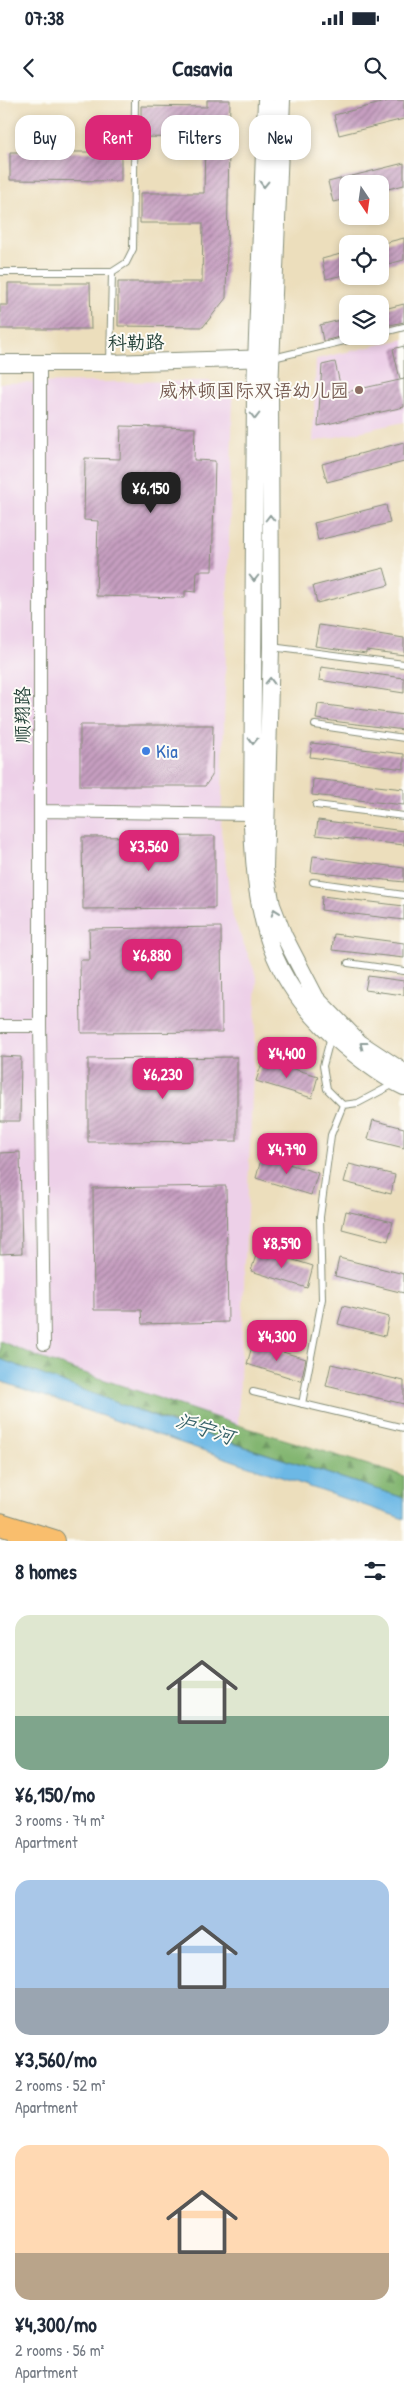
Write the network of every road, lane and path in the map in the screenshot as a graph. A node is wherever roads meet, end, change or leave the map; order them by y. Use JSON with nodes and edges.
{"nodes":[{"id":1,"x":135,"y":100,"type":"edge"},
{"id":2,"x":266,"y":100,"type":"edge"},
{"id":3,"x":282,"y":100,"type":"edge"},
{"id":4,"x":0,"y":272,"type":"edge"},
{"id":5,"x":112,"y":272,"type":"junction"},
{"id":6,"x":404,"y":327,"type":"edge"},
{"id":7,"x":389,"y":331,"type":"edge"},
{"id":8,"x":339,"y":342,"type":"edge"},
{"id":9,"x":264,"y":358,"type":"junction"},
{"id":10,"x":0,"y":363,"type":"edge"},
{"id":11,"x":40,"y":363,"type":"junction"},
{"id":12,"x":110,"y":363,"type":"junction"},
{"id":13,"x":271,"y":647,"type":"junction"},
{"id":14,"x":404,"y":664,"type":"edge"},
{"id":15,"x":315,"y":726,"type":"dead end"},
{"id":16,"x":404,"y":738,"type":"edge"},
{"id":17,"x":316,"y":805,"type":"dead end"},
{"id":18,"x":41,"y":811,"type":"junction"},
{"id":19,"x":252,"y":814,"type":"junction"},
{"id":20,"x":404,"y":816,"type":"edge"},
{"id":21,"x":313,"y":882,"type":"dead end"},
{"id":22,"x":404,"y":895,"type":"edge"},
{"id":23,"x":348,"y":963,"type":"dead end"},
{"id":24,"x":404,"y":971,"type":"edge"},
{"id":25,"x":0,"y":1026,"type":"edge"},
{"id":26,"x":40,"y":1026,"type":"junction"},
{"id":27,"x":331,"y":1035,"type":"junction"},
{"id":28,"x":402,"y":1080,"type":"edge"},
{"id":29,"x":343,"y":1105,"type":"junction"},
{"id":30,"x":44,"y":1344,"type":"dead end"},
{"id":31,"x":253,"y":1392,"type":"dead end"},
{"id":32,"x":302,"y":1404,"type":"junction"},
{"id":33,"x":404,"y":1428,"type":"edge"},
{"id":34,"x":0,"y":1524,"type":"edge"},
{"id":35,"x":54,"y":1541,"type":"edge"}],
"edges":[{"from":1,"to":5,"type":"lane"},
{"from":2,"to":9,"type":"street","one_way":true},
{"from":3,"to":9,"type":"street"},
{"from":4,"to":5,"type":"lane"},
{"from":5,"to":12,"type":"lane"},
{"from":6,"to":7,"type":"lane"},
{"from":8,"to":9,"type":"lane"},
{"from":9,"to":12,"type":"street","name":"科勒路"},
{"from":13,"to":9,"type":"street","one_way":true},
{"from":9,"to":19,"type":"street","one_way":true},
{"from":10,"to":11,"type":"street","name":"科勒路"},
{"from":11,"to":12,"type":"street","name":"科勒路"},
{"from":11,"to":18,"type":"street","name":"顺翔路"},
{"from":13,"to":14,"type":"lane"},
{"from":28,"to":13,"type":"street","one_way":true},
{"from":15,"to":16,"type":"lane"},
{"from":17,"to":20,"type":"lane"},
{"from":18,"to":19,"type":"street"},
{"from":18,"to":26,"type":"street","name":"顺翔路"},
{"from":19,"to":27,"type":"street"},
{"from":21,"to":22,"type":"lane"},
{"from":23,"to":24,"type":"lane"},
{"from":25,"to":26,"type":"street"},
{"from":26,"to":30,"type":"street","name":"顺翔路"},
{"from":27,"to":28,"type":"street"},
{"from":27,"to":29,"type":"lane"},
{"from":28,"to":29,"type":"lane"},
{"from":29,"to":32,"type":"lane"},
{"from":31,"to":32,"type":"lane"},
{"from":32,"to":33,"type":"lane"},
{"from":34,"to":35,"type":"highway"}]}
